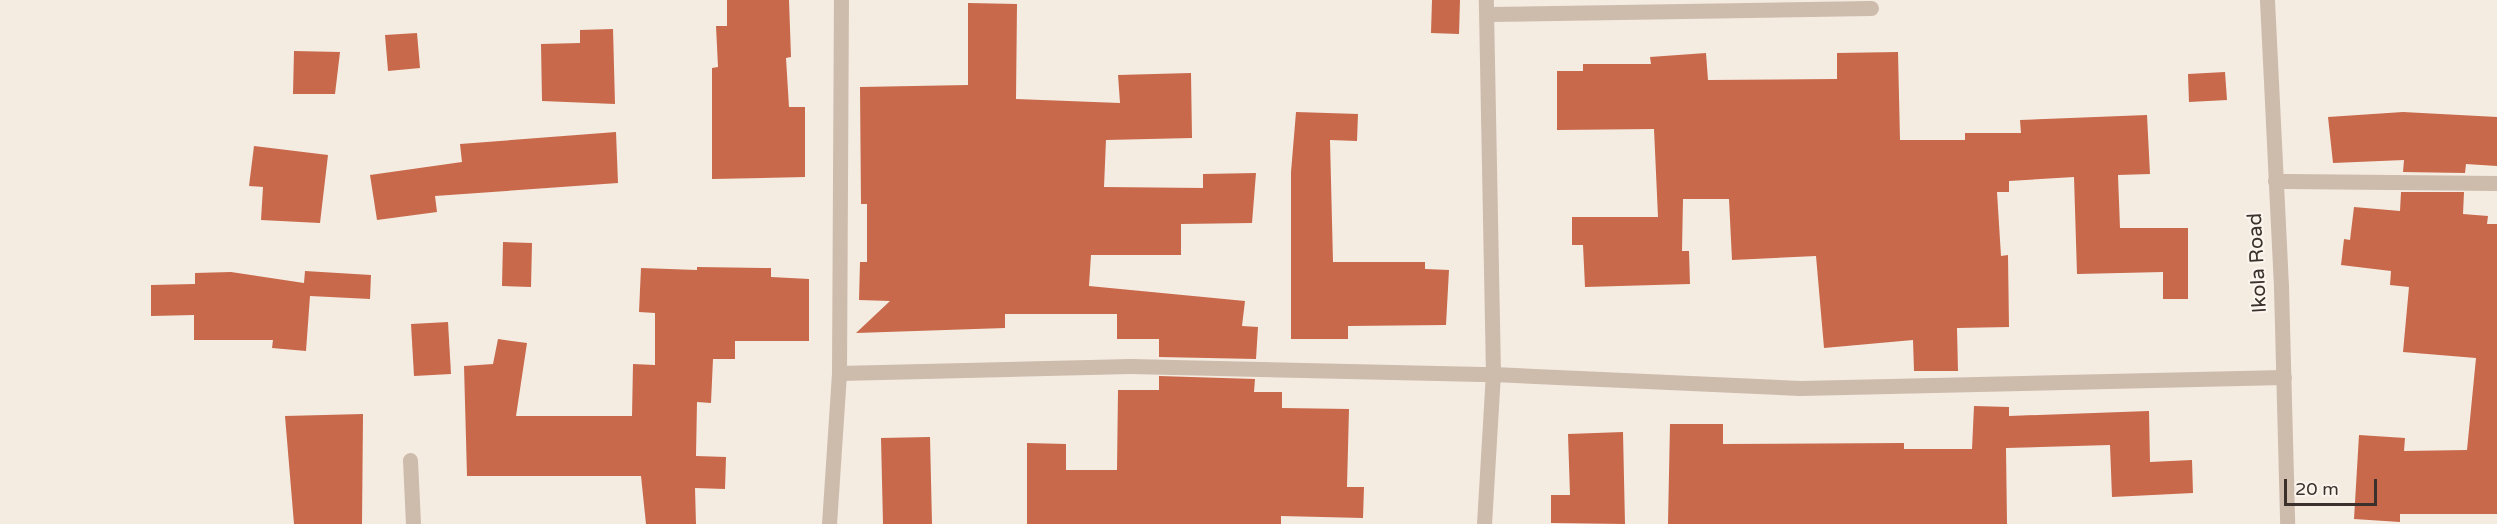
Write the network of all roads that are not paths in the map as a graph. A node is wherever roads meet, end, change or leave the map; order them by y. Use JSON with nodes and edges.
{"nodes":[{"id":1,"x":841,"y":0,"type":"edge"},
{"id":2,"x":2267,"y":0,"type":"edge"},
{"id":3,"x":1486,"y":7,"type":"edge"},
{"id":4,"x":1871,"y":8,"type":"dead end"},
{"id":5,"x":2275,"y":181,"type":"junction"},
{"id":6,"x":2497,"y":183,"type":"edge"},
{"id":7,"x":839,"y":373,"type":"junction"},
{"id":8,"x":1493,"y":374,"type":"junction"},
{"id":9,"x":2284,"y":377,"type":"junction"},
{"id":10,"x":410,"y":460,"type":"dead end"},
{"id":11,"x":413,"y":524,"type":"edge"},
{"id":12,"x":829,"y":524,"type":"edge"},
{"id":13,"x":1484,"y":524,"type":"edge"},
{"id":14,"x":2287,"y":524,"type":"edge"}],
"edges":[{"from":1,"to":7,"type":"street"},
{"from":2,"to":5,"type":"street","name":"Ikola Road"},
{"from":3,"to":4,"type":"street"},
{"from":3,"to":8,"type":"street"},
{"from":5,"to":6,"type":"street"},
{"from":5,"to":9,"type":"street","name":"Ikola Road"},
{"from":7,"to":8,"type":"street"},
{"from":7,"to":12,"type":"street"},
{"from":8,"to":9,"type":"street"},
{"from":8,"to":13,"type":"street"},
{"from":9,"to":14,"type":"street","name":"Ikola Road"},
{"from":10,"to":11,"type":"street"}]}
